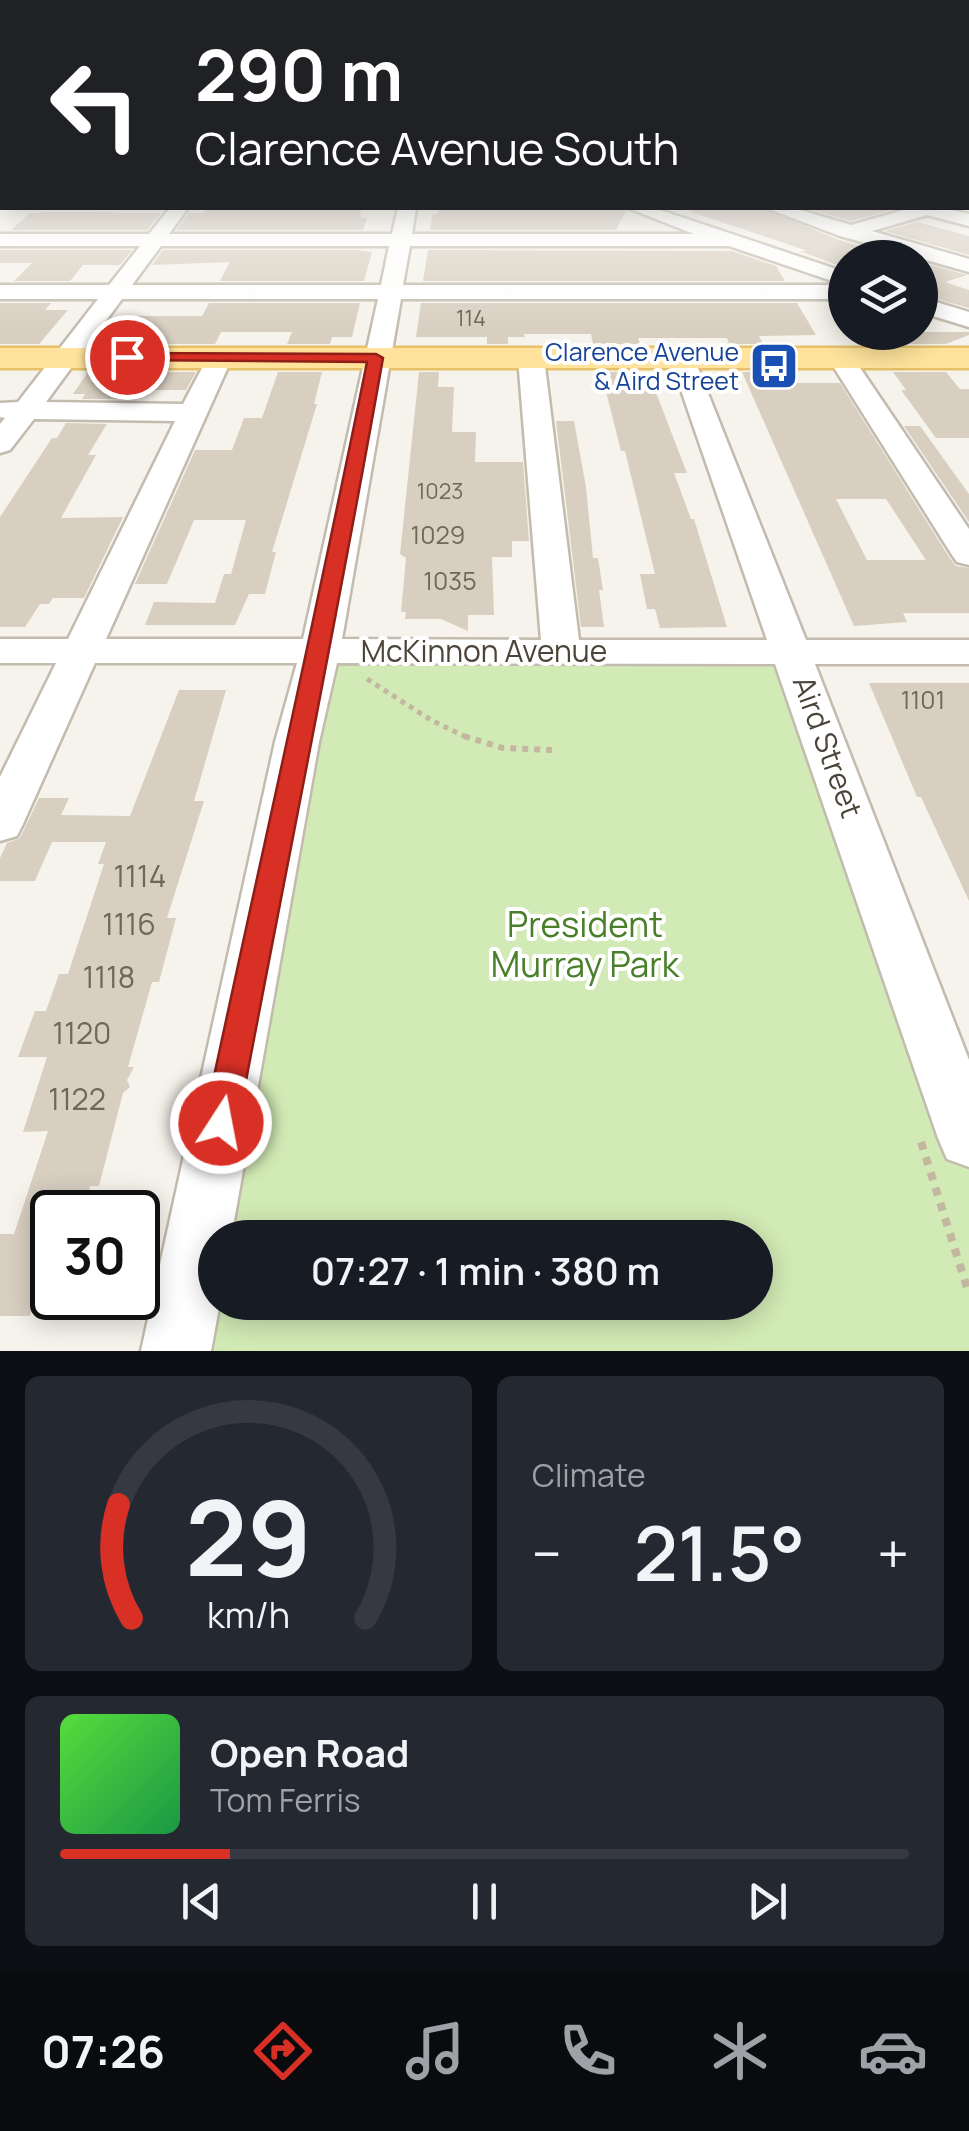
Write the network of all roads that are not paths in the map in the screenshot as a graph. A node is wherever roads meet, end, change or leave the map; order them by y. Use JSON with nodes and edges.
{"nodes":[{"id":1,"x":178,"y":210,"type":"edge"},
{"id":2,"x":643,"y":210,"type":"edge"},
{"id":3,"x":783,"y":210,"type":"edge"},
{"id":4,"x":919,"y":210,"type":"edge"},
{"id":5,"x":936,"y":210,"type":"edge"},
{"id":6,"x":969,"y":217,"type":"edge"},
{"id":7,"x":402,"y":227,"type":"edge"},
{"id":8,"x":852,"y":230,"type":"junction"},
{"id":9,"x":704,"y":231,"type":"junction"},
{"id":10,"x":0,"y":232,"type":"edge"},
{"id":11,"x":158,"y":236,"type":"junction"},
{"id":12,"x":0,"y":240,"type":"edge"},
{"id":13,"x":730,"y":240,"type":"junction"},
{"id":14,"x":771,"y":254,"type":"junction"},
{"id":15,"x":969,"y":266,"type":"edge"},
{"id":16,"x":828,"y":282,"type":"edge"},
{"id":17,"x":828,"y":288,"type":"edge"},
{"id":18,"x":390,"y":291,"type":"junction"},
{"id":19,"x":0,"y":292,"type":"edge"},
{"id":20,"x":108,"y":299,"type":"junction"},
{"id":21,"x":193,"y":306,"type":"dead end"},
{"id":22,"x":938,"y":310,"type":"edge"},
{"id":23,"x":969,"y":320,"type":"edge"},
{"id":24,"x":837,"y":350,"type":"edge"},
{"id":25,"x":857,"y":350,"type":"edge"},
{"id":26,"x":869,"y":350,"type":"edge"},
{"id":27,"x":0,"y":358,"type":"edge"},
{"id":28,"x":65,"y":358,"type":"junction"},
{"id":29,"x":218,"y":358,"type":"junction"},
{"id":30,"x":376,"y":358,"type":"junction"},
{"id":31,"x":531,"y":358,"type":"junction"},
{"id":32,"x":683,"y":358,"type":"junction"},
{"id":33,"x":969,"y":358,"type":"edge"},
{"id":34,"x":13,"y":410,"type":"edge"},
{"id":35,"x":195,"y":413,"type":"junction"},
{"id":36,"x":0,"y":444,"type":"edge"},
{"id":37,"x":969,"y":555,"type":"edge"},
{"id":38,"x":0,"y":652,"type":"edge"},
{"id":39,"x":82,"y":652,"type":"junction"},
{"id":40,"x":320,"y":652,"type":"junction"},
{"id":41,"x":561,"y":652,"type":"junction"},
{"id":42,"x":792,"y":652,"type":"junction"},
{"id":43,"x":969,"y":652,"type":"edge"},
{"id":44,"x":0,"y":824,"type":"edge"},
{"id":45,"x":969,"y":1138,"type":"edge"},
{"id":46,"x":176,"y":1351,"type":"edge"}],
"edges":[{"from":1,"to":11,"type":"street"},
{"from":2,"to":9,"type":"street"},
{"from":3,"to":8,"type":"street"},
{"from":4,"to":8,"type":"street"},
{"from":5,"to":6,"type":"street"},
{"from":7,"to":9,"type":"street"},
{"from":7,"to":11,"type":"street"},
{"from":7,"to":11,"type":"street"},
{"from":7,"to":13,"type":"street"},
{"from":7,"to":18,"type":"street"},
{"from":8,"to":14,"type":"street"},
{"from":8,"to":15,"type":"street"},
{"from":9,"to":13,"type":"street"},
{"from":10,"to":11,"type":"street"},
{"from":11,"to":12,"type":"street"},
{"from":11,"to":20,"type":"street"},
{"from":13,"to":14,"type":"street"},
{"from":14,"to":16,"type":"street"},
{"from":17,"to":18,"type":"street"},
{"from":18,"to":20,"type":"street"},
{"from":18,"to":30,"type":"street"},
{"from":19,"to":20,"type":"street"},
{"from":20,"to":21,"type":"street"},
{"from":20,"to":28,"type":"street"},
{"from":22,"to":23,"type":"street"},
{"from":24,"to":32,"type":"main road"},
{"from":25,"to":37,"type":"street"},
{"from":26,"to":33,"type":"main road"},
{"from":27,"to":28,"type":"main road"},
{"from":28,"to":29,"type":"main road"},
{"from":28,"to":34,"type":"street"},
{"from":29,"to":30,"type":"main road"},
{"from":29,"to":35,"type":"street"},
{"from":30,"to":31,"type":"main road"},
{"from":30,"to":40,"type":"street"},
{"from":31,"to":32,"type":"main road"},
{"from":31,"to":41,"type":"street"},
{"from":32,"to":42,"type":"street","name":"Aird Street"},
{"from":34,"to":35,"type":"street"},
{"from":34,"to":36,"type":"street"},
{"from":35,"to":39,"type":"street"},
{"from":38,"to":39,"type":"street","name":"McKinnon Avenue"},
{"from":39,"to":40,"type":"street","name":"McKinnon Avenue"},
{"from":39,"to":44,"type":"street"},
{"from":40,"to":41,"type":"street","name":"McKinnon Avenue"},
{"from":40,"to":46,"type":"street"},
{"from":41,"to":42,"type":"street","name":"McKinnon Avenue"},
{"from":42,"to":43,"type":"street","name":"McKinnon Avenue"},
{"from":42,"to":45,"type":"street","name":"Aird Street"}]}
